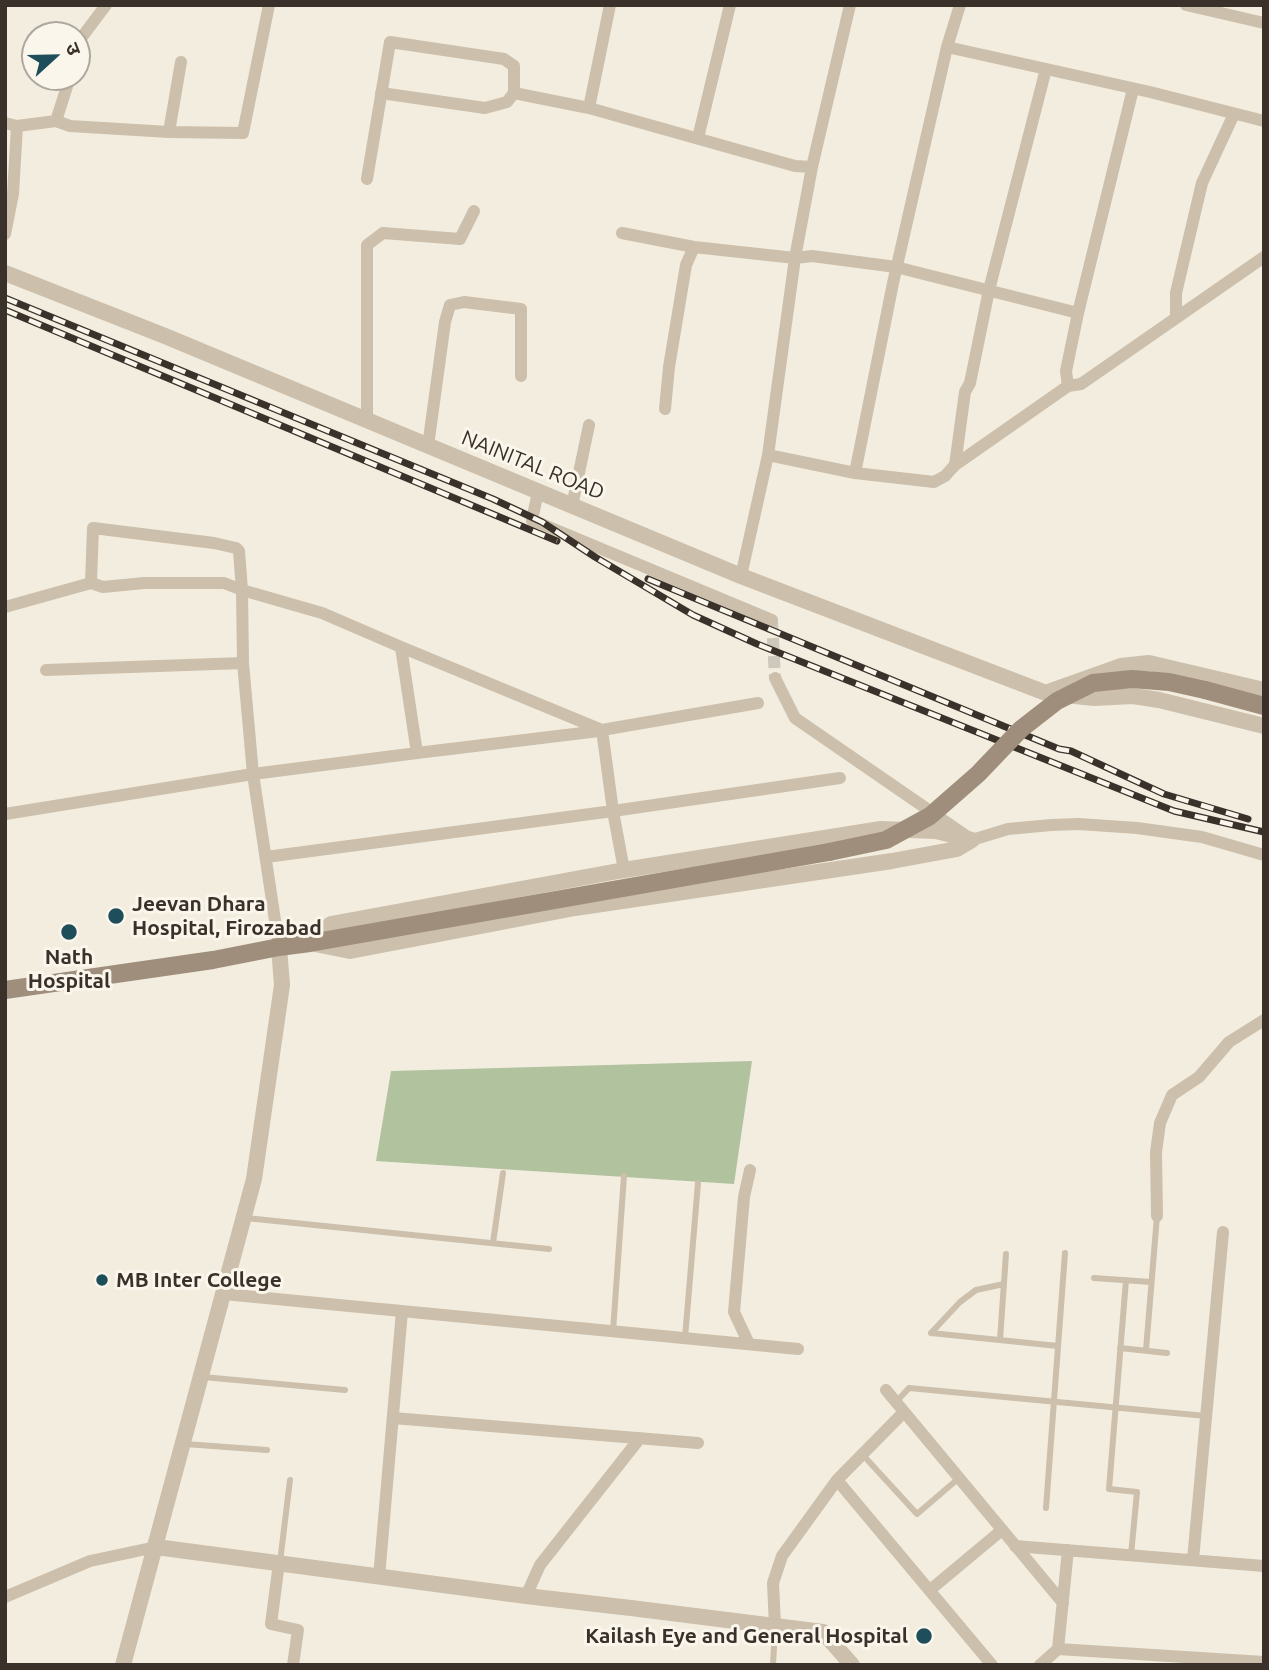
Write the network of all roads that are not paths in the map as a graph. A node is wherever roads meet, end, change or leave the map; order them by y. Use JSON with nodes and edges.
{"nodes":[{"id":1,"x":106,"y":5,"type":"edge"},
{"id":2,"x":269,"y":5,"type":"edge"},
{"id":3,"x":610,"y":5,"type":"edge"},
{"id":4,"x":730,"y":5,"type":"edge"},
{"id":5,"x":850,"y":5,"type":"edge"},
{"id":6,"x":960,"y":5,"type":"edge"},
{"id":7,"x":1186,"y":5,"type":"edge"},
{"id":8,"x":1264,"y":23,"type":"edge"},
{"id":9,"x":91,"y":25,"type":"edge"},
{"id":10,"x":947,"y":47,"type":"junction"},
{"id":11,"x":180,"y":62,"type":"dead end"},
{"id":12,"x":1046,"y":69,"type":"junction"},
{"id":13,"x":1133,"y":89,"type":"junction"},
{"id":14,"x":66,"y":91,"type":"edge"},
{"id":15,"x":381,"y":93,"type":"junction"},
{"id":16,"x":514,"y":93,"type":"junction"},
{"id":17,"x":589,"y":108,"type":"junction"},
{"id":18,"x":1234,"y":114,"type":"junction"},
{"id":19,"x":56,"y":121,"type":"junction"},
{"id":20,"x":1264,"y":121,"type":"edge"},
{"id":21,"x":11,"y":124,"type":"edge"},
{"id":22,"x":169,"y":132,"type":"junction"},
{"id":23,"x":698,"y":138,"type":"junction"},
{"id":24,"x":812,"y":167,"type":"junction"},
{"id":25,"x":367,"y":179,"type":"dead end"},
{"id":26,"x":474,"y":211,"type":"dead end"},
{"id":27,"x":622,"y":233,"type":"dead end"},
{"id":28,"x":5,"y":234,"type":"edge"},
{"id":29,"x":694,"y":247,"type":"junction"},
{"id":30,"x":1264,"y":257,"type":"edge"},
{"id":31,"x":795,"y":258,"type":"junction"},
{"id":32,"x":896,"y":267,"type":"junction"},
{"id":33,"x":5,"y":273,"type":"edge"},
{"id":34,"x":989,"y":290,"type":"junction"},
{"id":35,"x":1078,"y":313,"type":"junction"},
{"id":36,"x":1176,"y":318,"type":"junction"},
{"id":37,"x":521,"y":376,"type":"dead end"},
{"id":38,"x":1068,"y":386,"type":"junction"},
{"id":39,"x":665,"y":409,"type":"dead end"},
{"id":40,"x":367,"y":421,"type":"junction"},
{"id":41,"x":589,"y":425,"type":"dead end"},
{"id":42,"x":428,"y":446,"type":"junction"},
{"id":43,"x":768,"y":455,"type":"junction"},
{"id":44,"x":955,"y":465,"type":"junction"},
{"id":45,"x":855,"y":473,"type":"junction"},
{"id":46,"x":538,"y":492,"type":"junction"},
{"id":47,"x":572,"y":506,"type":"junction"},
{"id":48,"x":741,"y":576,"type":"junction"},
{"id":49,"x":91,"y":583,"type":"junction"},
{"id":50,"x":242,"y":590,"type":"junction"},
{"id":51,"x":5,"y":607,"type":"edge"},
{"id":52,"x":772,"y":620,"type":"dead end"},
{"id":53,"x":401,"y":648,"type":"junction"},
{"id":54,"x":243,"y":663,"type":"junction"},
{"id":55,"x":46,"y":670,"type":"dead end"},
{"id":56,"x":1093,"y":675,"type":"junction"},
{"id":57,"x":775,"y":678,"type":"tunnel mouth"},
{"id":58,"x":1264,"y":690,"type":"edge"},
{"id":59,"x":1046,"y":693,"type":"junction"},
{"id":60,"x":1094,"y":698,"type":"junction"},
{"id":61,"x":758,"y":703,"type":"dead end"},
{"id":62,"x":1264,"y":706,"type":"edge"},
{"id":63,"x":1264,"y":726,"type":"edge"},
{"id":64,"x":602,"y":730,"type":"junction"},
{"id":65,"x":417,"y":753,"type":"junction"},
{"id":66,"x":253,"y":774,"type":"junction"},
{"id":67,"x":840,"y":778,"type":"dead end"},
{"id":68,"x":613,"y":811,"type":"junction"},
{"id":69,"x":5,"y":814,"type":"edge"},
{"id":70,"x":972,"y":840,"type":"junction"},
{"id":71,"x":1264,"y":855,"type":"edge"},
{"id":72,"x":266,"y":857,"type":"junction"},
{"id":73,"x":624,"y":870,"type":"junction"},
{"id":74,"x":310,"y":943,"type":"junction"},
{"id":75,"x":279,"y":947,"type":"junction"},
{"id":76,"x":5,"y":990,"type":"edge"},
{"id":77,"x":1264,"y":1020,"type":"edge"},
{"id":78,"x":750,"y":1170,"type":"dead end"},
{"id":79,"x":503,"y":1173,"type":"dead end"},
{"id":80,"x":624,"y":1176,"type":"dead end"},
{"id":81,"x":698,"y":1183,"type":"dead end"},
{"id":82,"x":1157,"y":1216,"type":"joint"},
{"id":83,"x":244,"y":1218,"type":"junction"},
{"id":84,"x":1223,"y":1232,"type":"dead end"},
{"id":85,"x":493,"y":1244,"type":"junction"},
{"id":86,"x":549,"y":1249,"type":"dead end"},
{"id":87,"x":1065,"y":1253,"type":"dead end"},
{"id":88,"x":1006,"y":1254,"type":"dead end"},
{"id":89,"x":1094,"y":1278,"type":"dead end"},
{"id":90,"x":1126,"y":1280,"type":"junction"},
{"id":91,"x":1151,"y":1282,"type":"junction"},
{"id":92,"x":1003,"y":1284,"type":"junction"},
{"id":93,"x":224,"y":1294,"type":"junction"},
{"id":94,"x":402,"y":1311,"type":"junction"},
{"id":95,"x":612,"y":1331,"type":"junction"},
{"id":96,"x":685,"y":1338,"type":"junction"},
{"id":97,"x":1000,"y":1340,"type":"junction"},
{"id":98,"x":748,"y":1344,"type":"junction"},
{"id":99,"x":1058,"y":1346,"type":"junction"},
{"id":100,"x":1120,"y":1348,"type":"junction"},
{"id":101,"x":798,"y":1349,"type":"dead end"},
{"id":102,"x":1146,"y":1350,"type":"junction"},
{"id":103,"x":1167,"y":1353,"type":"dead end"},
{"id":104,"x":201,"y":1377,"type":"junction"},
{"id":105,"x":345,"y":1390,"type":"dead end"},
{"id":106,"x":886,"y":1390,"type":"dead end"},
{"id":107,"x":1054,"y":1402,"type":"junction"},
{"id":108,"x":900,"y":1407,"type":"junction"},
{"id":109,"x":1116,"y":1408,"type":"junction"},
{"id":110,"x":1206,"y":1416,"type":"junction"},
{"id":111,"x":393,"y":1418,"type":"junction"},
{"id":112,"x":640,"y":1438,"type":"junction"},
{"id":113,"x":698,"y":1443,"type":"dead end"},
{"id":114,"x":184,"y":1444,"type":"junction"},
{"id":115,"x":267,"y":1450,"type":"dead end"},
{"id":116,"x":862,"y":1454,"type":"junction"},
{"id":117,"x":959,"y":1478,"type":"junction"},
{"id":118,"x":289,"y":1480,"type":"dead end"},
{"id":119,"x":837,"y":1480,"type":"junction"},
{"id":120,"x":1046,"y":1508,"type":"dead end"},
{"id":121,"x":1002,"y":1530,"type":"junction"},
{"id":122,"x":1015,"y":1546,"type":"junction"},
{"id":123,"x":156,"y":1547,"type":"junction"},
{"id":124,"x":1068,"y":1550,"type":"junction"},
{"id":125,"x":1131,"y":1555,"type":"junction"},
{"id":126,"x":1193,"y":1560,"type":"junction"},
{"id":127,"x":279,"y":1563,"type":"junction"},
{"id":128,"x":1264,"y":1566,"type":"edge"},
{"id":129,"x":379,"y":1577,"type":"junction"},
{"id":130,"x":930,"y":1590,"type":"junction"},
{"id":131,"x":5,"y":1597,"type":"edge"},
{"id":132,"x":526,"y":1597,"type":"junction"},
{"id":133,"x":1063,"y":1603,"type":"junction"},
{"id":134,"x":775,"y":1626,"type":"junction"},
{"id":135,"x":1058,"y":1650,"type":"junction"},
{"id":136,"x":1264,"y":1662,"type":"edge"},
{"id":137,"x":123,"y":1665,"type":"edge"},
{"id":138,"x":293,"y":1665,"type":"edge"},
{"id":139,"x":773,"y":1665,"type":"edge"},
{"id":140,"x":852,"y":1665,"type":"edge"},
{"id":141,"x":992,"y":1665,"type":"edge"},
{"id":142,"x":1040,"y":1665,"type":"edge"}],
"edges":[{"from":1,"to":9,"type":"street"},
{"from":2,"to":22,"type":"street"},
{"from":3,"to":17,"type":"street"},
{"from":4,"to":23,"type":"street"},
{"from":5,"to":24,"type":"street"},
{"from":6,"to":10,"type":"street"},
{"from":7,"to":8,"type":"street"},
{"from":10,"to":12,"type":"street"},
{"from":10,"to":32,"type":"street"},
{"from":11,"to":22,"type":"street"},
{"from":12,"to":13,"type":"street"},
{"from":12,"to":34,"type":"street"},
{"from":13,"to":18,"type":"street"},
{"from":13,"to":35,"type":"street"},
{"from":14,"to":19,"type":"street"},
{"from":15,"to":16,"type":"street"},
{"from":15,"to":16,"type":"street"},
{"from":15,"to":25,"type":"street"},
{"from":16,"to":17,"type":"street"},
{"from":17,"to":23,"type":"street"},
{"from":18,"to":20,"type":"street"},
{"from":18,"to":36,"type":"street"},
{"from":19,"to":21,"type":"street"},
{"from":19,"to":22,"type":"street"},
{"from":21,"to":28,"type":"street"},
{"from":23,"to":24,"type":"street"},
{"from":24,"to":31,"type":"street"},
{"from":26,"to":40,"type":"street"},
{"from":27,"to":29,"type":"street"},
{"from":29,"to":31,"type":"street"},
{"from":29,"to":39,"type":"street"},
{"from":30,"to":36,"type":"street"},
{"from":31,"to":32,"type":"street"},
{"from":31,"to":43,"type":"street"},
{"from":32,"to":34,"type":"street"},
{"from":32,"to":45,"type":"street"},
{"from":33,"to":40,"type":"street","name":"NAINITAL ROAD"},
{"from":34,"to":35,"type":"street"},
{"from":34,"to":44,"type":"street"},
{"from":35,"to":38,"type":"street"},
{"from":36,"to":38,"type":"street"},
{"from":37,"to":42,"type":"street"},
{"from":38,"to":44,"type":"street"},
{"from":40,"to":42,"type":"street","name":"NAINITAL ROAD"},
{"from":41,"to":47,"type":"street"},
{"from":42,"to":46,"type":"street","name":"NAINITAL ROAD"},
{"from":43,"to":45,"type":"street"},
{"from":43,"to":48,"type":"street"},
{"from":44,"to":45,"type":"street"},
{"from":46,"to":47,"type":"street","name":"NAINITAL ROAD"},
{"from":46,"to":52,"type":"street"},
{"from":47,"to":48,"type":"street","name":"NAINITAL ROAD"},
{"from":48,"to":59,"type":"street","name":"NAINITAL ROAD"},
{"from":49,"to":50,"type":"street"},
{"from":49,"to":50,"type":"street"},
{"from":49,"to":51,"type":"street"},
{"from":50,"to":53,"type":"street"},
{"from":50,"to":54,"type":"street"},
{"from":53,"to":64,"type":"street"},
{"from":53,"to":65,"type":"street"},
{"from":54,"to":55,"type":"street"},
{"from":54,"to":66,"type":"street"},
{"from":56,"to":58,"type":"street"},
{"from":56,"to":59,"type":"street"},
{"from":56,"to":60,"type":"street"},
{"from":57,"to":70,"type":"street"},
{"from":59,"to":60,"type":"street","name":"NAINITAL ROAD"},
{"from":60,"to":63,"type":"street","name":"NAINITAL ROAD"},
{"from":61,"to":64,"type":"street"},
{"from":62,"to":74,"type":"main road","bridge":true},
{"from":64,"to":65,"type":"street"},
{"from":64,"to":68,"type":"street"},
{"from":65,"to":66,"type":"street"},
{"from":66,"to":69,"type":"street"},
{"from":66,"to":72,"type":"street"},
{"from":67,"to":68,"type":"street"},
{"from":68,"to":72,"type":"street"},
{"from":68,"to":73,"type":"street"},
{"from":70,"to":71,"type":"street"},
{"from":70,"to":73,"type":"street"},
{"from":70,"to":74,"type":"street"},
{"from":72,"to":75,"type":"street"},
{"from":73,"to":74,"type":"street"},
{"from":74,"to":75,"type":"main road"},
{"from":75,"to":76,"type":"main road"},
{"from":75,"to":83,"type":"street"},
{"from":77,"to":82,"type":"street"},
{"from":78,"to":98,"type":"street"},
{"from":79,"to":85,"type":"lane"},
{"from":80,"to":95,"type":"lane"},
{"from":81,"to":96,"type":"lane"},
{"from":82,"to":91,"type":"lane"},
{"from":83,"to":85,"type":"lane"},
{"from":83,"to":93,"type":"street"},
{"from":84,"to":110,"type":"street"},
{"from":85,"to":86,"type":"lane"},
{"from":87,"to":99,"type":"lane"},
{"from":88,"to":92,"type":"lane"},
{"from":89,"to":90,"type":"lane"},
{"from":90,"to":91,"type":"lane"},
{"from":90,"to":100,"type":"lane"},
{"from":91,"to":102,"type":"lane"},
{"from":92,"to":97,"type":"lane"},
{"from":92,"to":97,"type":"lane"},
{"from":93,"to":94,"type":"street"},
{"from":93,"to":104,"type":"street"},
{"from":94,"to":95,"type":"street"},
{"from":94,"to":111,"type":"street"},
{"from":95,"to":96,"type":"street"},
{"from":96,"to":98,"type":"street"},
{"from":97,"to":99,"type":"lane"},
{"from":98,"to":101,"type":"street"},
{"from":99,"to":107,"type":"lane"},
{"from":100,"to":102,"type":"lane"},
{"from":100,"to":109,"type":"lane"},
{"from":102,"to":103,"type":"lane"},
{"from":104,"to":105,"type":"lane"},
{"from":104,"to":114,"type":"street"},
{"from":106,"to":108,"type":"street"},
{"from":107,"to":108,"type":"lane"},
{"from":107,"to":109,"type":"lane"},
{"from":107,"to":120,"type":"lane"},
{"from":108,"to":116,"type":"street"},
{"from":108,"to":117,"type":"street"},
{"from":109,"to":110,"type":"lane"},
{"from":109,"to":125,"type":"lane"},
{"from":110,"to":126,"type":"street"},
{"from":111,"to":112,"type":"street"},
{"from":111,"to":129,"type":"street"},
{"from":112,"to":113,"type":"street"},
{"from":112,"to":132,"type":"street"},
{"from":114,"to":115,"type":"lane"},
{"from":114,"to":123,"type":"street"},
{"from":116,"to":117,"type":"lane"},
{"from":116,"to":119,"type":"street"},
{"from":117,"to":121,"type":"street"},
{"from":118,"to":127,"type":"lane"},
{"from":119,"to":130,"type":"street"},
{"from":119,"to":134,"type":"street"},
{"from":121,"to":122,"type":"street"},
{"from":121,"to":130,"type":"street"},
{"from":122,"to":124,"type":"street"},
{"from":122,"to":133,"type":"street"},
{"from":123,"to":127,"type":"street"},
{"from":123,"to":131,"type":"street"},
{"from":123,"to":137,"type":"street"},
{"from":124,"to":125,"type":"street"},
{"from":124,"to":133,"type":"street"},
{"from":125,"to":126,"type":"street"},
{"from":126,"to":128,"type":"street"},
{"from":127,"to":129,"type":"street"},
{"from":127,"to":138,"type":"street"},
{"from":129,"to":132,"type":"street"},
{"from":130,"to":141,"type":"street"},
{"from":132,"to":134,"type":"street"},
{"from":133,"to":135,"type":"street"},
{"from":134,"to":139,"type":"lane"},
{"from":134,"to":140,"type":"street"},
{"from":135,"to":136,"type":"street"},
{"from":135,"to":142,"type":"street"}]}
